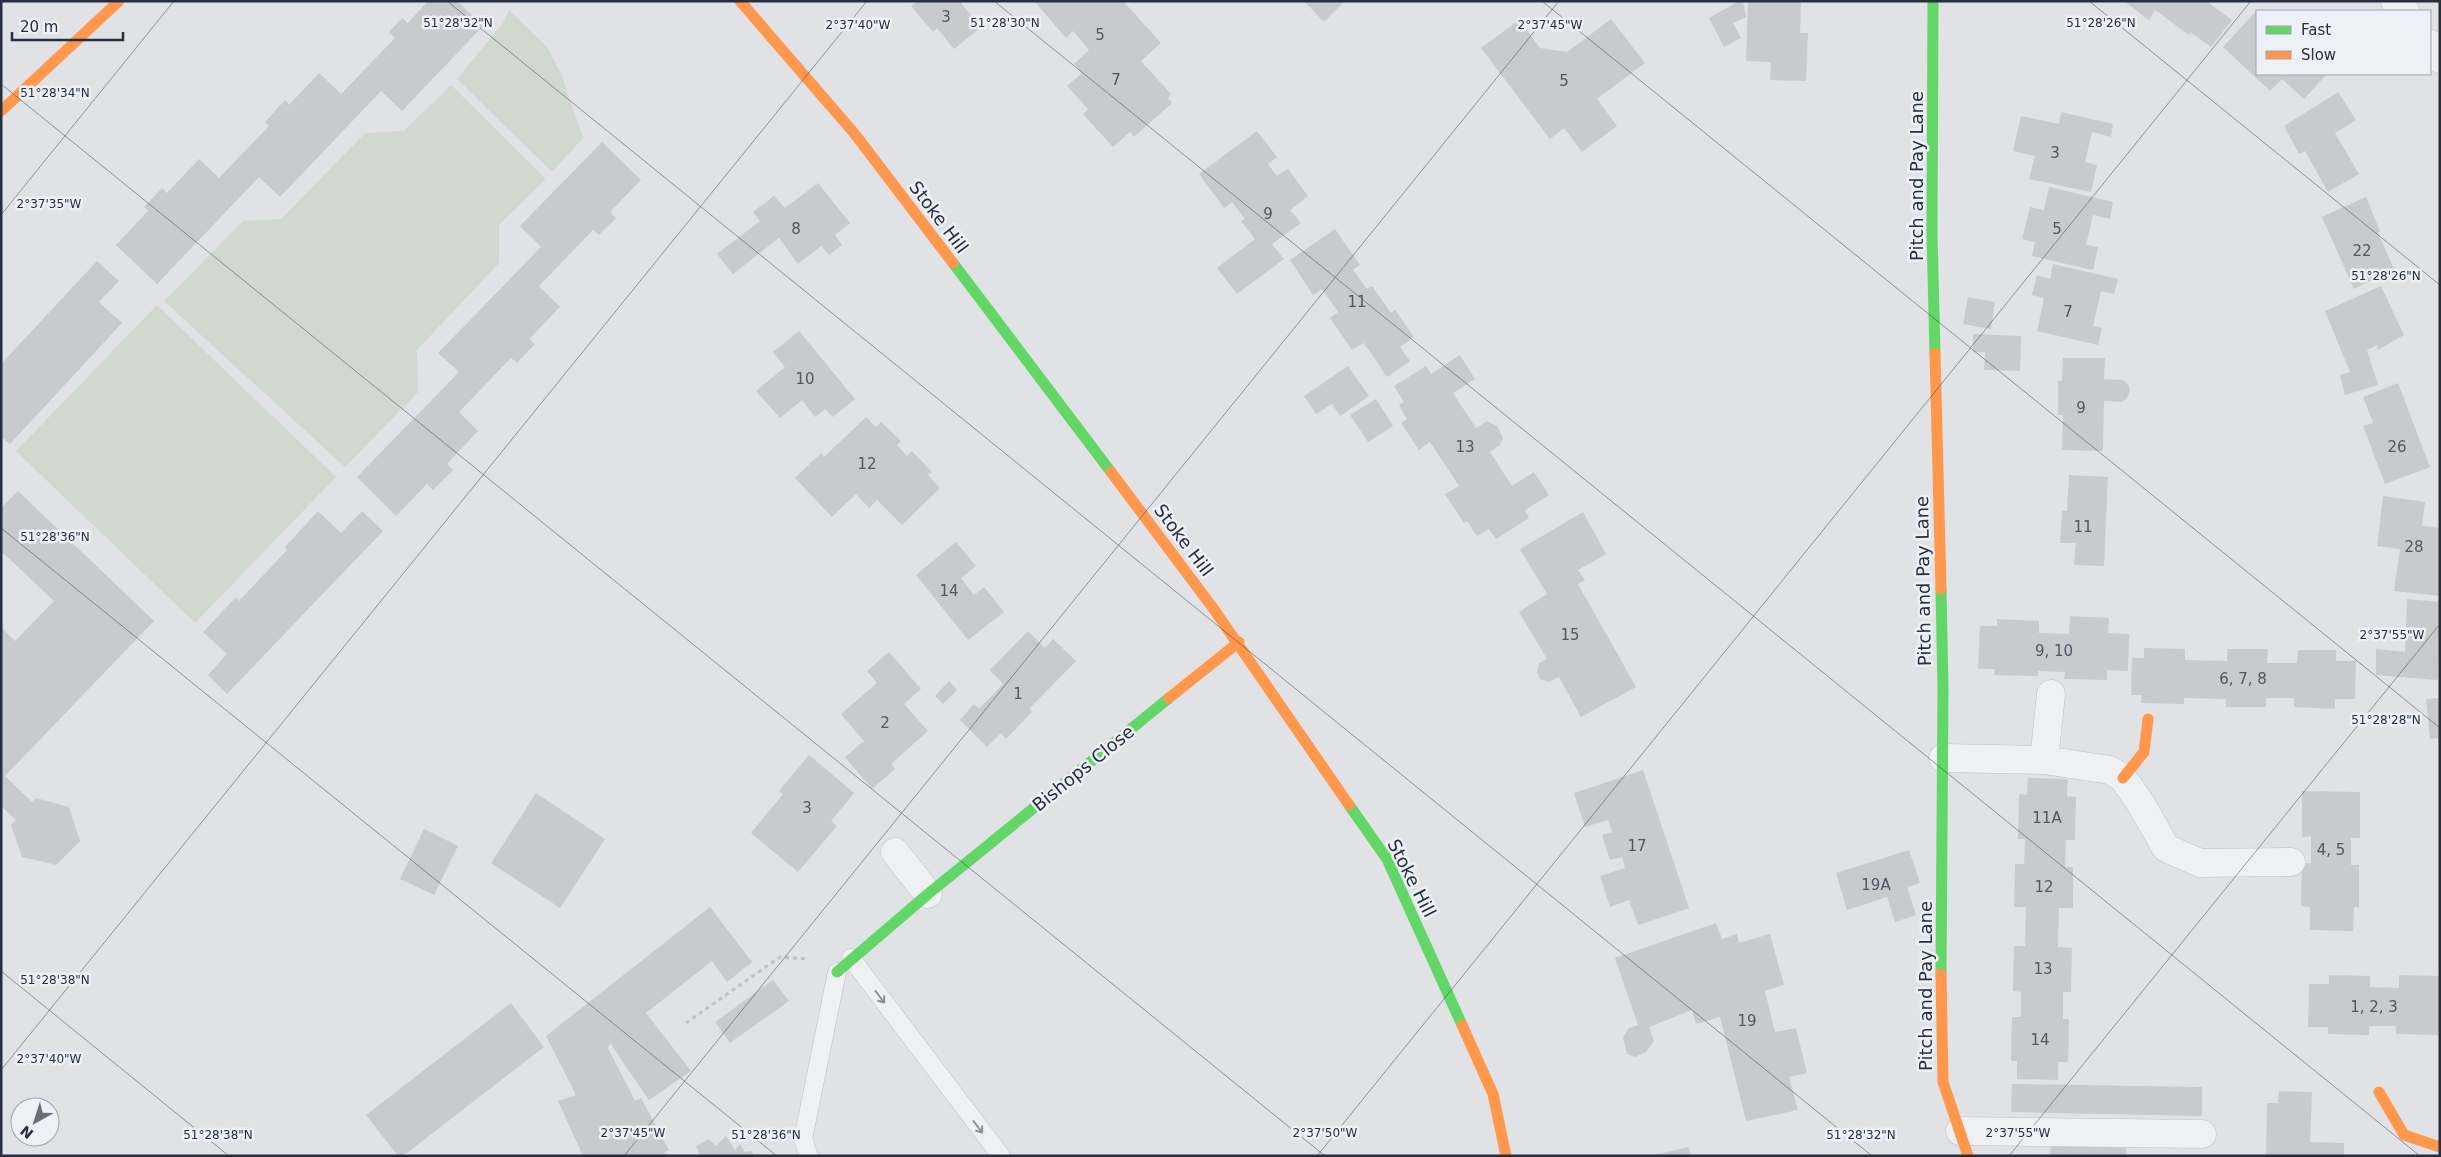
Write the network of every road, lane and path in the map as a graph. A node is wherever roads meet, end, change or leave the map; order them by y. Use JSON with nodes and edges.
{"nodes":[{"id":1,"x":119,"y":1,"type":"edge"},
{"id":2,"x":740,"y":1,"type":"edge"},
{"id":3,"x":1933,"y":1,"type":"edge"},
{"id":4,"x":2431,"y":46,"type":"edge"},
{"id":5,"x":2440,"y":59,"type":"edge"},
{"id":6,"x":1,"y":112,"type":"edge"},
{"id":7,"x":1239,"y":642,"type":"junction"},
{"id":8,"x":2051,"y":694,"type":"dead end"},
{"id":9,"x":2148,"y":719,"type":"dead end"},
{"id":10,"x":1943,"y":758,"type":"junction"},
{"id":11,"x":2044,"y":760,"type":"junction"},
{"id":12,"x":2122,"y":778,"type":"junction"},
{"id":13,"x":895,"y":852,"type":"dead end"},
{"id":14,"x":2291,"y":862,"type":"dead end"},
{"id":15,"x":928,"y":894,"type":"junction"},
{"id":16,"x":851,"y":958,"type":"junction"},
{"id":17,"x":837,"y":972,"type":"junction"},
{"id":18,"x":686,"y":1023,"type":"dead end"},
{"id":19,"x":2380,"y":1092,"type":"dead end"},
{"id":20,"x":2202,"y":1134,"type":"dead end"},
{"id":21,"x":1964,"y":1143,"type":"edge"},
{"id":22,"x":2440,"y":1147,"type":"edge"},
{"id":23,"x":809,"y":1156,"type":"edge"},
{"id":24,"x":1001,"y":1156,"type":"edge"},
{"id":25,"x":1506,"y":1156,"type":"edge"}],
"edges":[{"from":1,"to":6,"type":"street"},
{"from":2,"to":7,"type":"street","name":"Stoke Hill"},
{"from":3,"to":10,"type":"street","name":"Pitch and Pay Lane"},
{"from":4,"to":5,"type":"street"},
{"from":7,"to":15,"type":"street","name":"Bishops Close"},
{"from":7,"to":25,"type":"street","name":"Stoke Hill"},
{"from":8,"to":11,"type":"street"},
{"from":9,"to":12,"type":"street"},
{"from":10,"to":11,"type":"street"},
{"from":10,"to":21,"type":"street","name":"Pitch and Pay Lane"},
{"from":11,"to":12,"type":"street"},
{"from":12,"to":14,"type":"street"},
{"from":13,"to":15,"type":"street"},
{"from":15,"to":16,"type":"street","name":"Bishops Close"},
{"from":16,"to":17,"type":"street","name":"Bishops Close"},
{"from":16,"to":24,"type":"lane","one_way":true},
{"from":17,"to":18,"type":"path"},
{"from":17,"to":23,"type":"lane"},
{"from":19,"to":22,"type":"street"},
{"from":20,"to":21,"type":"street"}]}
